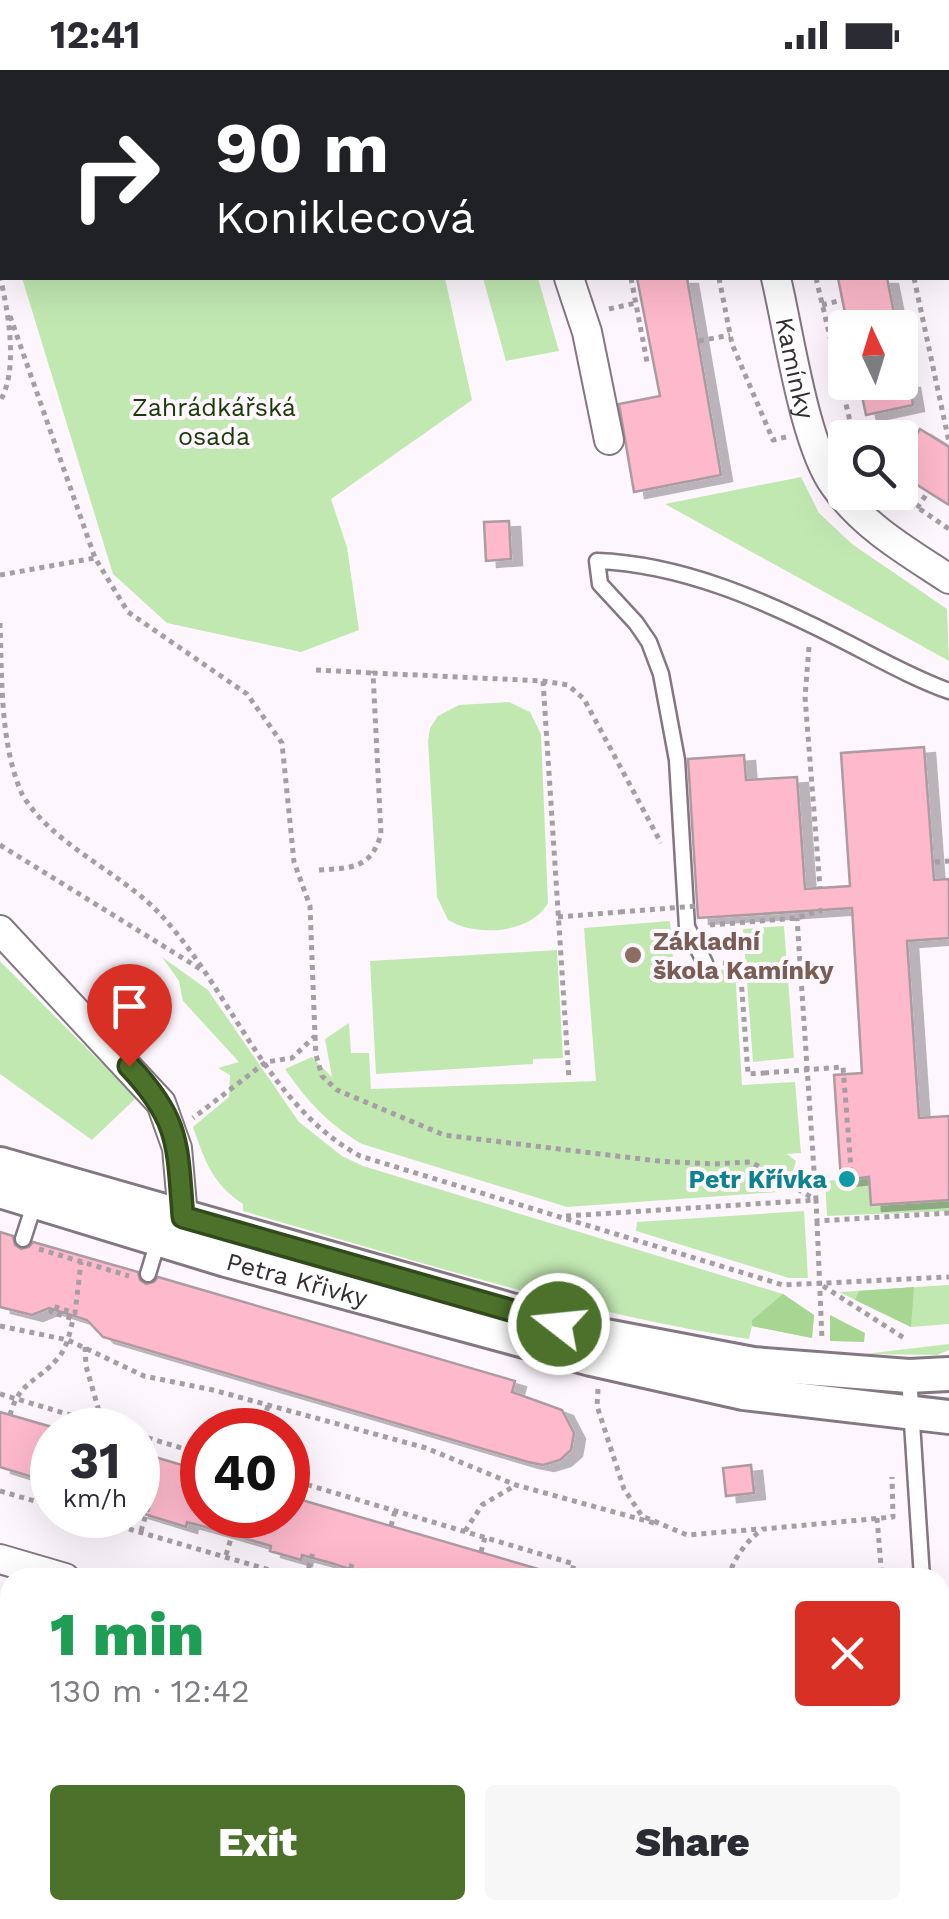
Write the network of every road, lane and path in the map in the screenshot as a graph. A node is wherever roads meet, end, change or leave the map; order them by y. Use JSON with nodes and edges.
{"nodes":[{"id":1,"x":1,"y":280,"type":"edge"},
{"id":2,"x":570,"y":280,"type":"edge"},
{"id":3,"x":631,"y":280,"type":"edge"},
{"id":4,"x":719,"y":280,"type":"edge"},
{"id":5,"x":776,"y":280,"type":"edge"},
{"id":6,"x":816,"y":280,"type":"edge"},
{"id":7,"x":914,"y":280,"type":"edge"},
{"id":8,"x":842,"y":300,"type":"dead end"},
{"id":9,"x":822,"y":305,"type":"junction"},
{"id":10,"x":10,"y":316,"type":"junction"},
{"id":11,"x":828,"y":327,"type":"edge"},
{"id":12,"x":730,"y":335,"type":"junction"},
{"id":13,"x":700,"y":341,"type":"dead end"},
{"id":14,"x":648,"y":356,"type":"dead end"},
{"id":15,"x":0,"y":401,"type":"edge"},
{"id":16,"x":949,"y":427,"type":"edge"},
{"id":17,"x":794,"y":435,"type":"dead end"},
{"id":18,"x":608,"y":440,"type":"dead end"},
{"id":19,"x":948,"y":442,"type":"edge"},
{"id":20,"x":928,"y":492,"type":"dead end"},
{"id":21,"x":918,"y":508,"type":"joint"},
{"id":22,"x":949,"y":528,"type":"edge"},
{"id":23,"x":96,"y":558,"type":"junction"},
{"id":24,"x":0,"y":575,"type":"edge"},
{"id":25,"x":949,"y":579,"type":"edge"},
{"id":26,"x":0,"y":623,"type":"edge"},
{"id":27,"x":811,"y":624,"type":"junction"},
{"id":28,"x":316,"y":670,"type":"dead end"},
{"id":29,"x":373,"y":673,"type":"junction"},
{"id":30,"x":543,"y":681,"type":"junction"},
{"id":31,"x":949,"y":691,"type":"edge"},
{"id":32,"x":2,"y":737,"type":"edge"},
{"id":33,"x":0,"y":845,"type":"edge"},
{"id":34,"x":949,"y":861,"type":"edge"},
{"id":35,"x":935,"y":862,"type":"dead end"},
{"id":36,"x":319,"y":870,"type":"dead end"},
{"id":37,"x":820,"y":888,"type":"dead end"},
{"id":38,"x":685,"y":890,"type":"junction"},
{"id":39,"x":697,"y":906,"type":"dead end"},
{"id":40,"x":822,"y":910,"type":"dead end"},
{"id":41,"x":558,"y":917,"type":"junction"},
{"id":42,"x":797,"y":918,"type":"junction"},
{"id":43,"x":687,"y":927,"type":"junction"},
{"id":44,"x":0,"y":930,"type":"edge"},
{"id":45,"x":705,"y":963,"type":"joint"},
{"id":46,"x":204,"y":972,"type":"junction"},
{"id":47,"x":315,"y":1036,"type":"junction"},
{"id":48,"x":266,"y":1062,"type":"junction"},
{"id":49,"x":569,"y":1078,"type":"dead end"},
{"id":50,"x":188,"y":1122,"type":"dead end"},
{"id":51,"x":0,"y":1164,"type":"edge"},
{"id":52,"x":851,"y":1168,"type":"dead end"},
{"id":53,"x":0,"y":1192,"type":"edge"},
{"id":54,"x":816,"y":1200,"type":"junction"},
{"id":55,"x":36,"y":1202,"type":"junction"},
{"id":56,"x":949,"y":1212,"type":"edge"},
{"id":57,"x":560,"y":1216,"type":"junction"},
{"id":58,"x":817,"y":1221,"type":"junction"},
{"id":59,"x":172,"y":1234,"type":"junction"},
{"id":60,"x":23,"y":1239,"type":"dead end"},
{"id":61,"x":37,"y":1249,"type":"dead end"},
{"id":62,"x":81,"y":1262,"type":"junction"},
{"id":63,"x":148,"y":1274,"type":"dead end"},
{"id":64,"x":130,"y":1276,"type":"dead end"},
{"id":65,"x":949,"y":1277,"type":"edge"},
{"id":66,"x":820,"y":1284,"type":"junction"},
{"id":67,"x":0,"y":1326,"type":"edge"},
{"id":68,"x":904,"y":1338,"type":"dead end"},
{"id":69,"x":68,"y":1340,"type":"junction"},
{"id":70,"x":822,"y":1342,"type":"dead end"},
{"id":71,"x":85,"y":1347,"type":"junction"},
{"id":72,"x":949,"y":1374,"type":"edge"},
{"id":73,"x":909,"y":1376,"type":"junction"},
{"id":74,"x":598,"y":1388,"type":"dead end"},
{"id":75,"x":0,"y":1394,"type":"edge"},
{"id":76,"x":14,"y":1398,"type":"junction"},
{"id":77,"x":268,"y":1405,"type":"junction"},
{"id":78,"x":44,"y":1408,"type":"edge"},
{"id":79,"x":97,"y":1408,"type":"edge"},
{"id":80,"x":267,"y":1408,"type":"edge"},
{"id":81,"x":10,"y":1414,"type":"dead end"},
{"id":82,"x":911,"y":1414,"type":"junction"},
{"id":83,"x":949,"y":1417,"type":"edge"},
{"id":84,"x":516,"y":1485,"type":"junction"},
{"id":85,"x":310,"y":1486,"type":"edge"},
{"id":86,"x":0,"y":1491,"type":"edge"},
{"id":87,"x":30,"y":1500,"type":"edge"},
{"id":88,"x":395,"y":1511,"type":"junction"},
{"id":89,"x":893,"y":1517,"type":"dead end"},
{"id":90,"x":878,"y":1518,"type":"junction"},
{"id":91,"x":654,"y":1524,"type":"junction"},
{"id":92,"x":390,"y":1526,"type":"dead end"},
{"id":93,"x":762,"y":1529,"type":"junction"},
{"id":94,"x":465,"y":1532,"type":"junction"},
{"id":95,"x":160,"y":1537,"type":"edge"},
{"id":96,"x":485,"y":1537,"type":"junction"},
{"id":97,"x":231,"y":1538,"type":"edge"},
{"id":98,"x":313,"y":1552,"type":"dead end"},
{"id":99,"x":480,"y":1552,"type":"dead end"},
{"id":100,"x":226,"y":1556,"type":"junction"},
{"id":101,"x":0,"y":1558,"type":"edge"},
{"id":102,"x":352,"y":1564,"type":"dead end"},
{"id":103,"x":33,"y":1568,"type":"edge"},
{"id":104,"x":265,"y":1568,"type":"edge"},
{"id":105,"x":309,"y":1568,"type":"edge"},
{"id":106,"x":351,"y":1568,"type":"edge"},
{"id":107,"x":573,"y":1568,"type":"edge"},
{"id":108,"x":732,"y":1568,"type":"edge"},
{"id":109,"x":881,"y":1568,"type":"edge"},
{"id":110,"x":921,"y":1568,"type":"edge"}],
"edges":[{"from":1,"to":10,"type":"path"},
{"from":2,"to":18,"type":"street"},
{"from":3,"to":14,"type":"path"},
{"from":4,"to":12,"type":"path"},
{"from":5,"to":25,"type":"street","name":"Kamínky"},
{"from":6,"to":9,"type":"path"},
{"from":7,"to":19,"type":"path"},
{"from":8,"to":9,"type":"path"},
{"from":9,"to":11,"type":"path"},
{"from":10,"to":15,"type":"path"},
{"from":10,"to":23,"type":"path"},
{"from":12,"to":13,"type":"path"},
{"from":12,"to":17,"type":"path"},
{"from":16,"to":19,"type":"path"},
{"from":20,"to":21,"type":"path"},
{"from":21,"to":22,"type":"path"},
{"from":23,"to":24,"type":"path"},
{"from":23,"to":47,"type":"path"},
{"from":26,"to":32,"type":"path"},
{"from":27,"to":31,"type":"lane"},
{"from":27,"to":37,"type":"path"},
{"from":27,"to":38,"type":"lane"},
{"from":28,"to":29,"type":"path"},
{"from":29,"to":30,"type":"path"},
{"from":29,"to":36,"type":"path"},
{"from":30,"to":38,"type":"path"},
{"from":30,"to":41,"type":"path"},
{"from":32,"to":46,"type":"path"},
{"from":33,"to":46,"type":"path"},
{"from":34,"to":35,"type":"path"},
{"from":38,"to":43,"type":"lane"},
{"from":39,"to":41,"type":"path","bridge":true},
{"from":40,"to":42,"type":"path"},
{"from":41,"to":49,"type":"path"},
{"from":42,"to":43,"type":"path"},
{"from":42,"to":54,"type":"path"},
{"from":43,"to":45,"type":"lane"},
{"from":44,"to":59,"type":"street"},
{"from":45,"to":52,"type":"path","bridge":true},
{"from":46,"to":48,"type":"path"},
{"from":47,"to":48,"type":"path"},
{"from":47,"to":54,"type":"path"},
{"from":48,"to":50,"type":"path"},
{"from":48,"to":57,"type":"path"},
{"from":51,"to":59,"type":"street","name":"Petra Křivky"},
{"from":53,"to":55,"type":"street","name":"Petra Křivky"},
{"from":54,"to":57,"type":"path"},
{"from":54,"to":58,"type":"path"},
{"from":55,"to":59,"type":"street","name":"Petra Křivky"},
{"from":55,"to":60,"type":"lane"},
{"from":56,"to":58,"type":"path"},
{"from":57,"to":66,"type":"path"},
{"from":58,"to":66,"type":"path"},
{"from":59,"to":63,"type":"lane"},
{"from":59,"to":73,"type":"street","name":"Petra Křivky"},
{"from":59,"to":82,"type":"street","name":"Petra Křivky"},
{"from":61,"to":62,"type":"path"},
{"from":62,"to":64,"type":"path"},
{"from":62,"to":69,"type":"path"},
{"from":65,"to":66,"type":"path"},
{"from":66,"to":68,"type":"path"},
{"from":66,"to":70,"type":"path"},
{"from":67,"to":69,"type":"path"},
{"from":69,"to":71,"type":"path"},
{"from":69,"to":76,"type":"path"},
{"from":71,"to":77,"type":"path"},
{"from":71,"to":79,"type":"path"},
{"from":72,"to":73,"type":"street","name":"Petra Křivky"},
{"from":73,"to":82,"type":"lane"},
{"from":74,"to":91,"type":"path"},
{"from":75,"to":76,"type":"path"},
{"from":76,"to":78,"type":"path"},
{"from":76,"to":81,"type":"path"},
{"from":77,"to":80,"type":"path"},
{"from":77,"to":84,"type":"path"},
{"from":82,"to":83,"type":"street","name":"Petra Křivky"},
{"from":82,"to":110,"type":"lane"},
{"from":84,"to":91,"type":"path"},
{"from":84,"to":94,"type":"path"},
{"from":85,"to":88,"type":"path"},
{"from":86,"to":87,"type":"path"},
{"from":88,"to":92,"type":"path"},
{"from":88,"to":94,"type":"path"},
{"from":89,"to":90,"type":"path"},
{"from":90,"to":93,"type":"path"},
{"from":90,"to":109,"type":"path"},
{"from":91,"to":93,"type":"path"},
{"from":93,"to":108,"type":"path"},
{"from":94,"to":96,"type":"path"},
{"from":95,"to":100,"type":"path"},
{"from":96,"to":99,"type":"path"},
{"from":96,"to":107,"type":"path"},
{"from":97,"to":100,"type":"path"},
{"from":98,"to":105,"type":"path"},
{"from":100,"to":104,"type":"path"},
{"from":101,"to":103,"type":"street"},
{"from":102,"to":106,"type":"path"}]}
